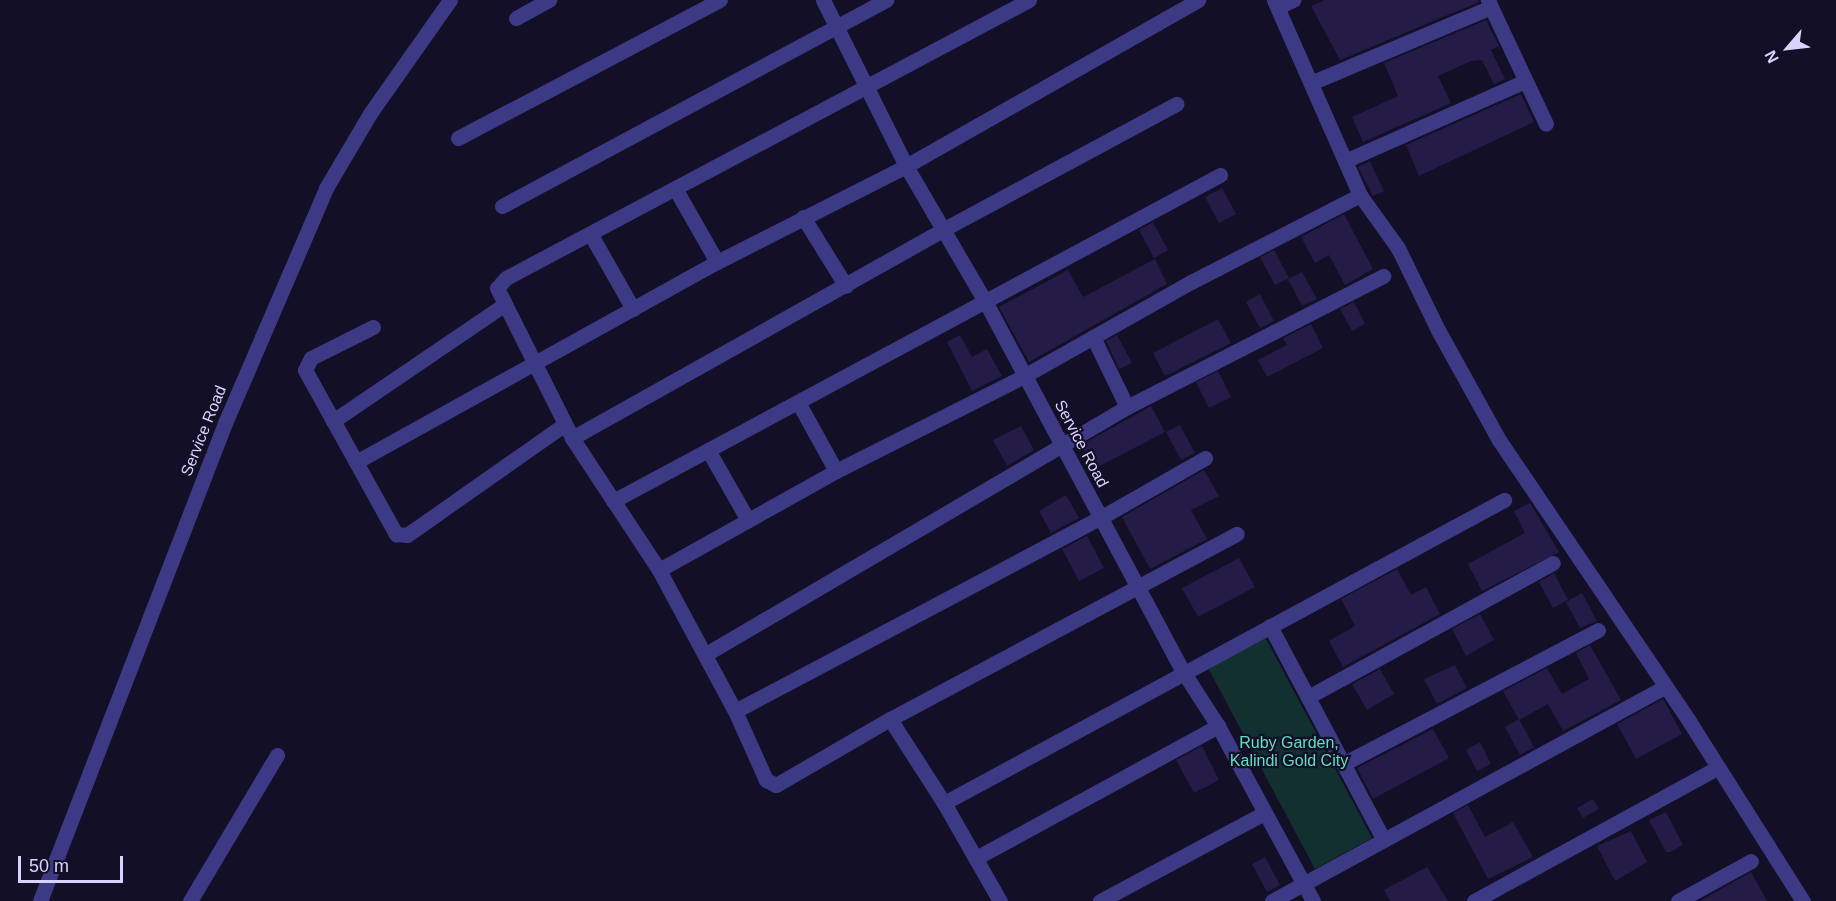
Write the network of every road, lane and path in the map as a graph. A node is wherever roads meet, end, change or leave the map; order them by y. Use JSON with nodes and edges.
{"nodes":[{"id":1,"x":450,"y":0,"type":"edge"},
{"id":2,"x":549,"y":0,"type":"edge"},
{"id":3,"x":720,"y":0,"type":"edge"},
{"id":4,"x":823,"y":0,"type":"edge"},
{"id":5,"x":886,"y":0,"type":"edge"},
{"id":6,"x":1029,"y":0,"type":"edge"},
{"id":7,"x":1198,"y":0,"type":"edge"},
{"id":8,"x":1293,"y":0,"type":"edge"},
{"id":9,"x":1276,"y":3,"type":"edge"},
{"id":10,"x":1489,"y":4,"type":"edge"},
{"id":11,"x":516,"y":18,"type":"dead end"},
{"id":12,"x":838,"y":27,"type":"junction"},
{"id":13,"x":1525,"y":81,"type":"junction"},
{"id":14,"x":1313,"y":82,"type":"junction"},
{"id":15,"x":864,"y":88,"type":"junction"},
{"id":16,"x":1176,"y":104,"type":"dead end"},
{"id":17,"x":1546,"y":124,"type":"dead end"},
{"id":18,"x":458,"y":138,"type":"dead end"},
{"id":19,"x":1347,"y":160,"type":"junction"},
{"id":20,"x":906,"y":166,"type":"junction"},
{"id":21,"x":1220,"y":175,"type":"dead end"},
{"id":22,"x":676,"y":190,"type":"junction"},
{"id":23,"x":1360,"y":195,"type":"junction"},
{"id":24,"x":502,"y":206,"type":"dead end"},
{"id":25,"x":803,"y":217,"type":"junction"},
{"id":26,"x":944,"y":229,"type":"junction"},
{"id":27,"x":591,"y":235,"type":"junction"},
{"id":28,"x":717,"y":262,"type":"junction"},
{"id":29,"x":1383,"y":276,"type":"dead end"},
{"id":30,"x":846,"y":286,"type":"junction"},
{"id":31,"x":985,"y":301,"type":"junction"},
{"id":32,"x":504,"y":305,"type":"junction"},
{"id":33,"x":633,"y":309,"type":"junction"},
{"id":34,"x":373,"y":327,"type":"dead end"},
{"id":35,"x":1093,"y":337,"type":"junction"},
{"id":36,"x":534,"y":363,"type":"junction"},
{"id":37,"x":1024,"y":376,"type":"junction"},
{"id":38,"x":798,"y":402,"type":"junction"},
{"id":39,"x":1127,"y":407,"type":"junction"},
{"id":40,"x":333,"y":421,"type":"junction"},
{"id":41,"x":568,"y":431,"type":"junction"},
{"id":42,"x":1060,"y":445,"type":"junction"},
{"id":43,"x":708,"y":450,"type":"junction"},
{"id":44,"x":1205,"y":458,"type":"dead end"},
{"id":45,"x":356,"y":462,"type":"junction"},
{"id":46,"x":836,"y":471,"type":"junction"},
{"id":47,"x":1504,"y":500,"type":"dead end"},
{"id":48,"x":612,"y":501,"type":"junction"},
{"id":49,"x":1100,"y":518,"type":"junction"},
{"id":50,"x":748,"y":520,"type":"junction"},
{"id":51,"x":1237,"y":534,"type":"dead end"},
{"id":52,"x":1553,"y":563,"type":"dead end"},
{"id":53,"x":659,"y":570,"type":"junction"},
{"id":54,"x":1138,"y":586,"type":"junction"},
{"id":55,"x":1270,"y":626,"type":"junction"},
{"id":56,"x":1598,"y":630,"type":"dead end"},
{"id":57,"x":706,"y":654,"type":"junction"},
{"id":58,"x":1184,"y":673,"type":"junction"},
{"id":59,"x":1665,"y":687,"type":"junction"},
{"id":60,"x":1308,"y":697,"type":"junction"},
{"id":61,"x":735,"y":711,"type":"junction"},
{"id":62,"x":890,"y":719,"type":"junction"},
{"id":63,"x":1218,"y":726,"type":"junction"},
{"id":64,"x":278,"y":755,"type":"dead end"},
{"id":65,"x":1343,"y":764,"type":"junction"},
{"id":66,"x":1717,"y":768,"type":"junction"},
{"id":67,"x":945,"y":803,"type":"junction"},
{"id":68,"x":1264,"y":813,"type":"junction"},
{"id":69,"x":1384,"y":840,"type":"junction"},
{"id":70,"x":976,"y":858,"type":"junction"},
{"id":71,"x":1751,"y":861,"type":"dead end"},
{"id":72,"x":1304,"y":884,"type":"junction"},
{"id":73,"x":40,"y":901,"type":"edge"},
{"id":74,"x":190,"y":901,"type":"edge"},
{"id":75,"x":1000,"y":901,"type":"edge"},
{"id":76,"x":1100,"y":901,"type":"edge"},
{"id":77,"x":1272,"y":901,"type":"edge"},
{"id":78,"x":1313,"y":901,"type":"edge"},
{"id":79,"x":1473,"y":901,"type":"edge"},
{"id":80,"x":1678,"y":901,"type":"edge"},
{"id":81,"x":1803,"y":901,"type":"edge"}],
"edges":[{"from":1,"to":73,"type":"street","name":"Service Road"},
{"from":2,"to":11,"type":"street"},
{"from":3,"to":18,"type":"street"},
{"from":4,"to":12,"type":"street","name":"Service Road"},
{"from":5,"to":12,"type":"street"},
{"from":6,"to":15,"type":"street"},
{"from":7,"to":20,"type":"street"},
{"from":8,"to":9,"type":"street"},
{"from":9,"to":14,"type":"street"},
{"from":10,"to":13,"type":"street"},
{"from":10,"to":14,"type":"street"},
{"from":12,"to":15,"type":"street","name":"Service Road"},
{"from":12,"to":24,"type":"street"},
{"from":13,"to":17,"type":"street"},
{"from":13,"to":19,"type":"street"},
{"from":14,"to":19,"type":"street"},
{"from":15,"to":20,"type":"street","name":"Service Road"},
{"from":15,"to":22,"type":"street"},
{"from":16,"to":26,"type":"street"},
{"from":19,"to":23,"type":"street"},
{"from":20,"to":25,"type":"street"},
{"from":20,"to":26,"type":"street","name":"Service Road"},
{"from":21,"to":31,"type":"street"},
{"from":22,"to":27,"type":"street"},
{"from":22,"to":28,"type":"street"},
{"from":23,"to":35,"type":"street"},
{"from":23,"to":59,"type":"street"},
{"from":25,"to":28,"type":"street"},
{"from":25,"to":30,"type":"street"},
{"from":26,"to":30,"type":"street"},
{"from":26,"to":31,"type":"street","name":"Service Road"},
{"from":27,"to":32,"type":"street"},
{"from":27,"to":33,"type":"street"},
{"from":28,"to":33,"type":"street"},
{"from":29,"to":39,"type":"street"},
{"from":30,"to":41,"type":"street"},
{"from":31,"to":37,"type":"street","name":"Service Road"},
{"from":31,"to":38,"type":"street"},
{"from":32,"to":36,"type":"street"},
{"from":32,"to":40,"type":"street"},
{"from":33,"to":36,"type":"street"},
{"from":34,"to":40,"type":"street"},
{"from":35,"to":37,"type":"street"},
{"from":35,"to":39,"type":"street"},
{"from":36,"to":41,"type":"street"},
{"from":36,"to":45,"type":"street"},
{"from":37,"to":42,"type":"street","name":"Service Road"},
{"from":37,"to":46,"type":"street"},
{"from":38,"to":43,"type":"street"},
{"from":38,"to":46,"type":"street"},
{"from":39,"to":42,"type":"street"},
{"from":40,"to":45,"type":"street"},
{"from":41,"to":45,"type":"street"},
{"from":41,"to":48,"type":"street"},
{"from":42,"to":49,"type":"street","name":"Service Road"},
{"from":42,"to":57,"type":"street"},
{"from":43,"to":48,"type":"street"},
{"from":43,"to":50,"type":"street"},
{"from":44,"to":49,"type":"street"},
{"from":46,"to":50,"type":"street"},
{"from":47,"to":55,"type":"street"},
{"from":48,"to":53,"type":"street"},
{"from":49,"to":54,"type":"street","name":"Service Road"},
{"from":49,"to":61,"type":"street"},
{"from":50,"to":53,"type":"street"},
{"from":51,"to":54,"type":"street"},
{"from":52,"to":60,"type":"street"},
{"from":53,"to":57,"type":"street"},
{"from":54,"to":58,"type":"street","name":"Service Road"},
{"from":54,"to":62,"type":"street"},
{"from":55,"to":58,"type":"street"},
{"from":55,"to":60,"type":"street"},
{"from":56,"to":65,"type":"street"},
{"from":57,"to":61,"type":"street"},
{"from":58,"to":63,"type":"street","name":"Service Road"},
{"from":58,"to":67,"type":"street"},
{"from":59,"to":66,"type":"street"},
{"from":59,"to":69,"type":"street"},
{"from":60,"to":65,"type":"street"},
{"from":61,"to":62,"type":"street"},
{"from":62,"to":67,"type":"street"},
{"from":63,"to":68,"type":"street","name":"Service Road"},
{"from":63,"to":70,"type":"street"},
{"from":64,"to":74,"type":"street"},
{"from":65,"to":69,"type":"street"},
{"from":66,"to":79,"type":"street"},
{"from":66,"to":81,"type":"street"},
{"from":67,"to":70,"type":"street"},
{"from":68,"to":72,"type":"street","name":"Service Road"},
{"from":68,"to":76,"type":"street"},
{"from":69,"to":72,"type":"street"},
{"from":70,"to":75,"type":"street"},
{"from":71,"to":80,"type":"street"},
{"from":72,"to":77,"type":"street"},
{"from":72,"to":78,"type":"street","name":"Service Road"}]}
